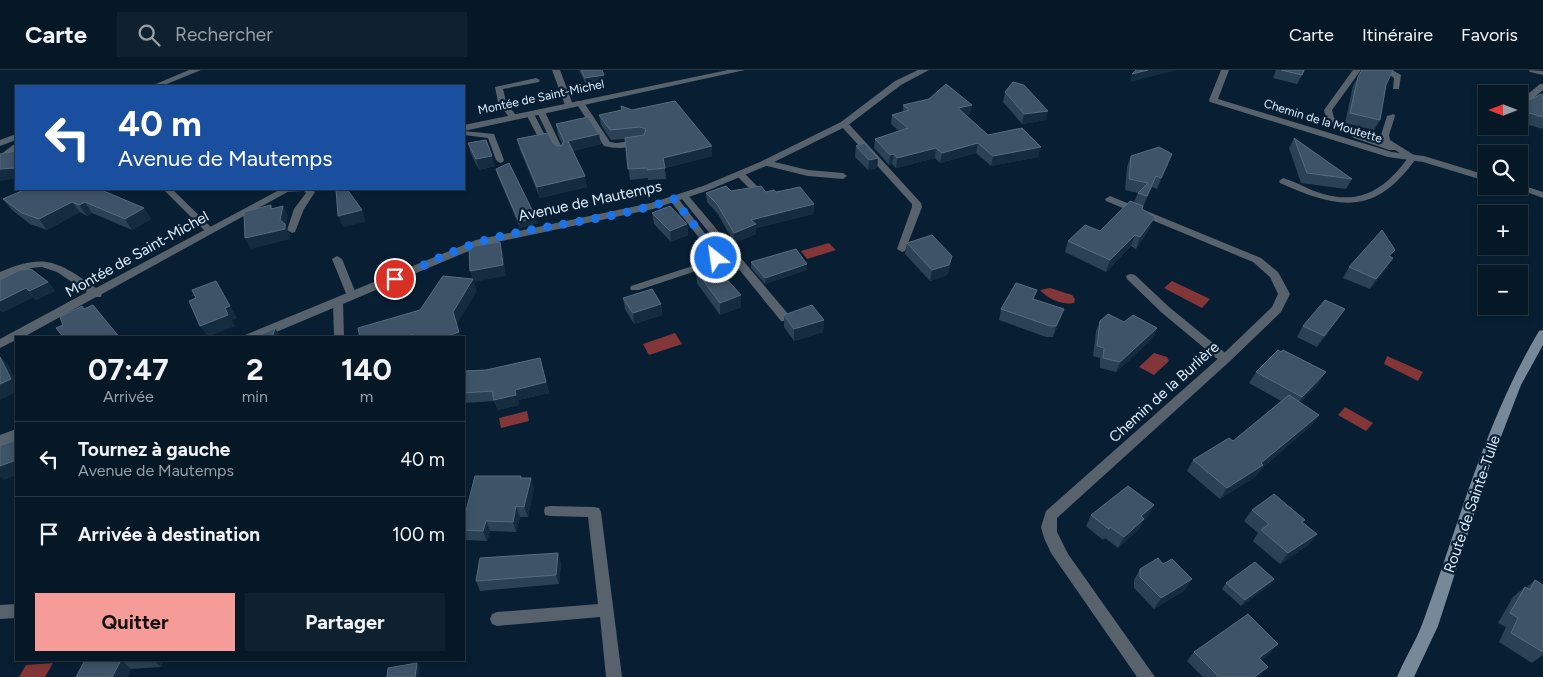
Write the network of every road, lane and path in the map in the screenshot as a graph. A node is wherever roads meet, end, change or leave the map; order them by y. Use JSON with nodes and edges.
{"nodes":[{"id":1,"x":197,"y":70,"type":"edge"},
{"id":2,"x":556,"y":70,"type":"edge"},
{"id":3,"x":741,"y":70,"type":"edge"},
{"id":4,"x":925,"y":70,"type":"edge"},
{"id":5,"x":1225,"y":70,"type":"edge"},
{"id":6,"x":1357,"y":70,"type":"edge"},
{"id":7,"x":1387,"y":70,"type":"edge"},
{"id":8,"x":1533,"y":70,"type":"edge"},
{"id":9,"x":1543,"y":73,"type":"edge"},
{"id":10,"x":536,"y":80,"type":"dead end"},
{"id":11,"x":158,"y":85,"type":"edge"},
{"id":12,"x":1543,"y":86,"type":"edge"},
{"id":13,"x":1396,"y":87,"type":"dead end"},
{"id":14,"x":1528,"y":98,"type":"edge"},
{"id":15,"x":580,"y":103,"type":"junction"},
{"id":16,"x":570,"y":105,"type":"junction"},
{"id":17,"x":541,"y":112,"type":"junction"},
{"id":18,"x":530,"y":114,"type":"junction"},
{"id":19,"x":1391,"y":116,"type":"dead end"},
{"id":20,"x":514,"y":118,"type":"junction"},
{"id":21,"x":844,"y":124,"type":"junction"},
{"id":22,"x":465,"y":128,"type":"edge"},
{"id":23,"x":465,"y":132,"type":"edge"},
{"id":24,"x":15,"y":137,"type":"edge"},
{"id":25,"x":642,"y":141,"type":"edge"},
{"id":26,"x":544,"y":142,"type":"edge"},
{"id":27,"x":0,"y":143,"type":"edge"},
{"id":28,"x":15,"y":143,"type":"edge"},
{"id":29,"x":15,"y":148,"type":"edge"},
{"id":30,"x":1398,"y":150,"type":"junction"},
{"id":31,"x":560,"y":152,"type":"edge"},
{"id":32,"x":1413,"y":157,"type":"junction"},
{"id":33,"x":0,"y":159,"type":"edge"},
{"id":34,"x":500,"y":160,"type":"dead end"},
{"id":35,"x":766,"y":163,"type":"junction"},
{"id":36,"x":740,"y":174,"type":"junction"},
{"id":37,"x":843,"y":176,"type":"dead end"},
{"id":38,"x":1478,"y":176,"type":"edge"},
{"id":39,"x":1284,"y":181,"type":"dead end"},
{"id":40,"x":168,"y":190,"type":"edge"},
{"id":41,"x":285,"y":190,"type":"edge"},
{"id":42,"x":308,"y":190,"type":"edge"},
{"id":43,"x":756,"y":190,"type":"edge"},
{"id":44,"x":1528,"y":190,"type":"edge"},
{"id":45,"x":1543,"y":195,"type":"edge"},
{"id":46,"x":679,"y":197,"type":"junction"},
{"id":47,"x":1110,"y":199,"type":"dead end"},
{"id":48,"x":292,"y":230,"type":"dead end"},
{"id":49,"x":210,"y":231,"type":"junction"},
{"id":50,"x":902,"y":249,"type":"dead end"},
{"id":51,"x":337,"y":258,"type":"dead end"},
{"id":52,"x":0,"y":276,"type":"edge"},
{"id":53,"x":1131,"y":277,"type":"dead end"},
{"id":54,"x":635,"y":288,"type":"dead end"},
{"id":55,"x":96,"y":294,"type":"junction"},
{"id":56,"x":352,"y":296,"type":"junction"},
{"id":57,"x":338,"y":301,"type":"junction"},
{"id":58,"x":785,"y":318,"type":"edge"},
{"id":59,"x":1543,"y":334,"type":"edge"},
{"id":60,"x":15,"y":336,"type":"edge"},
{"id":61,"x":15,"y":336,"type":"edge"},
{"id":62,"x":254,"y":336,"type":"edge"},
{"id":63,"x":339,"y":336,"type":"edge"},
{"id":64,"x":0,"y":344,"type":"edge"},
{"id":65,"x":1225,"y":359,"type":"junction"},
{"id":66,"x":15,"y":434,"type":"edge"},
{"id":67,"x":0,"y":440,"type":"edge"},
{"id":68,"x":550,"y":511,"type":"dead end"},
{"id":69,"x":606,"y":610,"type":"junction"},
{"id":70,"x":15,"y":611,"type":"edge"},
{"id":71,"x":0,"y":612,"type":"edge"},
{"id":72,"x":497,"y":619,"type":"dead end"},
{"id":73,"x":614,"y":677,"type":"edge"},
{"id":74,"x":1147,"y":677,"type":"edge"},
{"id":75,"x":1406,"y":677,"type":"edge"}],
"edges":[{"from":1,"to":11,"type":"street"},
{"from":2,"to":16,"type":"lane"},
{"from":3,"to":15,"type":"street","name":"Montée de Saint-Michel"},
{"from":4,"to":21,"type":"street","name":"Avenue de Mautemps"},
{"from":5,"to":32,"type":"street","name":"Chemin de la Moutette"},
{"from":6,"to":30,"type":"lane"},
{"from":7,"to":13,"type":"lane"},
{"from":8,"to":9,"type":"lane"},
{"from":10,"to":20,"type":"lane"},
{"from":12,"to":14,"type":"lane"},
{"from":15,"to":16,"type":"street","name":"Montée de Saint-Michel"},
{"from":15,"to":25,"type":"lane"},
{"from":16,"to":17,"type":"street","name":"Montée de Saint-Michel"},
{"from":17,"to":18,"type":"street","name":"Montée de Saint-Michel"},
{"from":17,"to":31,"type":"lane"},
{"from":18,"to":20,"type":"street","name":"Montée de Saint-Michel"},
{"from":18,"to":26,"type":"lane"},
{"from":19,"to":30,"type":"lane"},
{"from":20,"to":22,"type":"street","name":"Montée de Saint-Michel"},
{"from":21,"to":35,"type":"street","name":"Avenue de Mautemps"},
{"from":21,"to":50,"type":"lane"},
{"from":23,"to":34,"type":"lane"},
{"from":24,"to":27,"type":"street"},
{"from":27,"to":28,"type":"lane"},
{"from":29,"to":33,"type":"lane"},
{"from":30,"to":32,"type":"lane"},
{"from":32,"to":38,"type":"street","name":"Chemin de la Moutette"},
{"from":32,"to":39,"type":"lane"},
{"from":35,"to":36,"type":"street","name":"Avenue de Mautemps"},
{"from":35,"to":37,"type":"lane"},
{"from":36,"to":43,"type":"lane"},
{"from":36,"to":46,"type":"street","name":"Avenue de Mautemps"},
{"from":40,"to":49,"type":"lane"},
{"from":41,"to":49,"type":"street","name":"Montée de Saint-Michel"},
{"from":42,"to":48,"type":"lane"},
{"from":44,"to":45,"type":"street"},
{"from":46,"to":54,"type":"lane"},
{"from":46,"to":56,"type":"street","name":"Avenue de Mautemps"},
{"from":46,"to":58,"type":"lane"},
{"from":47,"to":65,"type":"street","name":"Chemin de la Burlière"},
{"from":49,"to":55,"type":"street","name":"Montée de Saint-Michel"},
{"from":51,"to":56,"type":"lane"},
{"from":52,"to":55,"type":"street"},
{"from":53,"to":65,"type":"lane"},
{"from":55,"to":61,"type":"street","name":"Montée de Saint-Michel"},
{"from":56,"to":57,"type":"street","name":"Avenue de Mautemps"},
{"from":57,"to":62,"type":"street","name":"Avenue de Mautemps"},
{"from":57,"to":63,"type":"lane"},
{"from":59,"to":75,"type":"main road","name":"Route de Sainte-Tulle"},
{"from":60,"to":64,"type":"street","name":"Montée de Saint-Michel"},
{"from":65,"to":74,"type":"street","name":"Chemin de la Burlière"},
{"from":66,"to":67,"type":"street"},
{"from":68,"to":69,"type":"lane"},
{"from":69,"to":72,"type":"lane"},
{"from":69,"to":73,"type":"lane"},
{"from":70,"to":71,"type":"street"}]}
